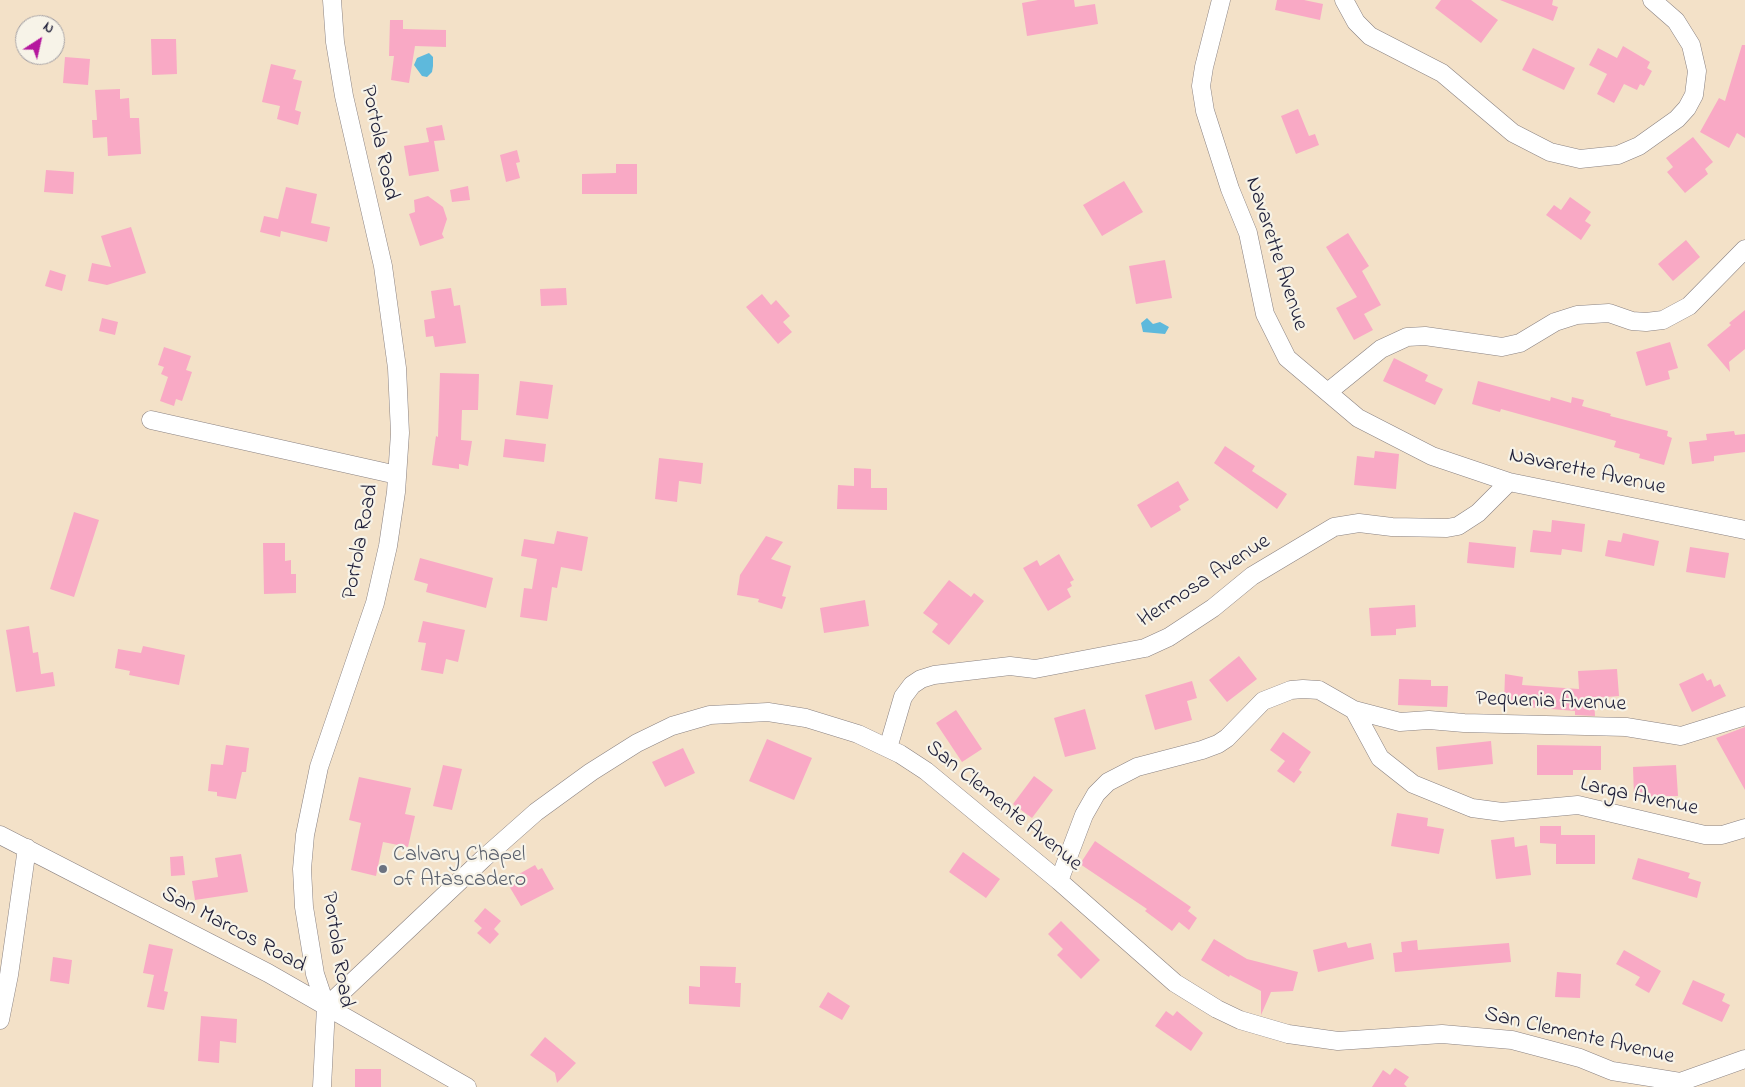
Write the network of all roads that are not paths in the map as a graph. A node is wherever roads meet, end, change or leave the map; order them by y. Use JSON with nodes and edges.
{"nodes":[{"id":1,"x":332,"y":0,"type":"edge"},
{"id":2,"x":1222,"y":0,"type":"edge"},
{"id":3,"x":1344,"y":0,"type":"edge"},
{"id":4,"x":1652,"y":0,"type":"edge"},
{"id":5,"x":1745,"y":249,"type":"edge"},
{"id":6,"x":1328,"y":392,"type":"junction"},
{"id":7,"x":151,"y":420,"type":"dead end"},
{"id":8,"x":397,"y":475,"type":"junction"},
{"id":9,"x":1509,"y":482,"type":"junction"},
{"id":10,"x":1745,"y":530,"type":"edge"},
{"id":11,"x":1354,"y":710,"type":"junction"},
{"id":12,"x":1745,"y":716,"type":"edge"},
{"id":13,"x":888,"y":748,"type":"junction"},
{"id":14,"x":1745,"y":828,"type":"edge"},
{"id":15,"x":0,"y":835,"type":"edge"},
{"id":16,"x":27,"y":848,"type":"junction"},
{"id":17,"x":1059,"y":881,"type":"junction"},
{"id":18,"x":326,"y":1007,"type":"junction"},
{"id":19,"x":0,"y":1020,"type":"edge"},
{"id":20,"x":1745,"y":1059,"type":"edge"},
{"id":21,"x":1673,"y":1085,"type":"edge"},
{"id":22,"x":322,"y":1087,"type":"edge"},
{"id":23,"x":467,"y":1087,"type":"edge"}],
"edges":[{"from":1,"to":8,"type":"street","name":"Portola Road"},
{"from":2,"to":6,"type":"street","name":"Navarette Avenue"},
{"from":3,"to":4,"type":"street"},
{"from":5,"to":6,"type":"street"},
{"from":6,"to":9,"type":"street","name":"Navarette Avenue"},
{"from":7,"to":8,"type":"street"},
{"from":8,"to":18,"type":"street","name":"Portola Road"},
{"from":9,"to":10,"type":"street","name":"Navarette Avenue"},
{"from":9,"to":13,"type":"street","name":"Hermosa Avenue"},
{"from":11,"to":12,"type":"street","name":"Pequenia Avenue"},
{"from":11,"to":14,"type":"street","name":"Larga Avenue"},
{"from":11,"to":17,"type":"street"},
{"from":13,"to":17,"type":"street","name":"San Clemente Avenue"},
{"from":13,"to":18,"type":"street","name":"San Clemente Avenue"},
{"from":15,"to":16,"type":"street","name":"San Marcos Road"},
{"from":16,"to":18,"type":"street","name":"San Marcos Road"},
{"from":16,"to":19,"type":"street"},
{"from":17,"to":21,"type":"street","name":"San Clemente Avenue"},
{"from":18,"to":22,"type":"street","name":"Portola Road"},
{"from":18,"to":23,"type":"street","name":"San Marcos Road"},
{"from":20,"to":21,"type":"street"}]}
